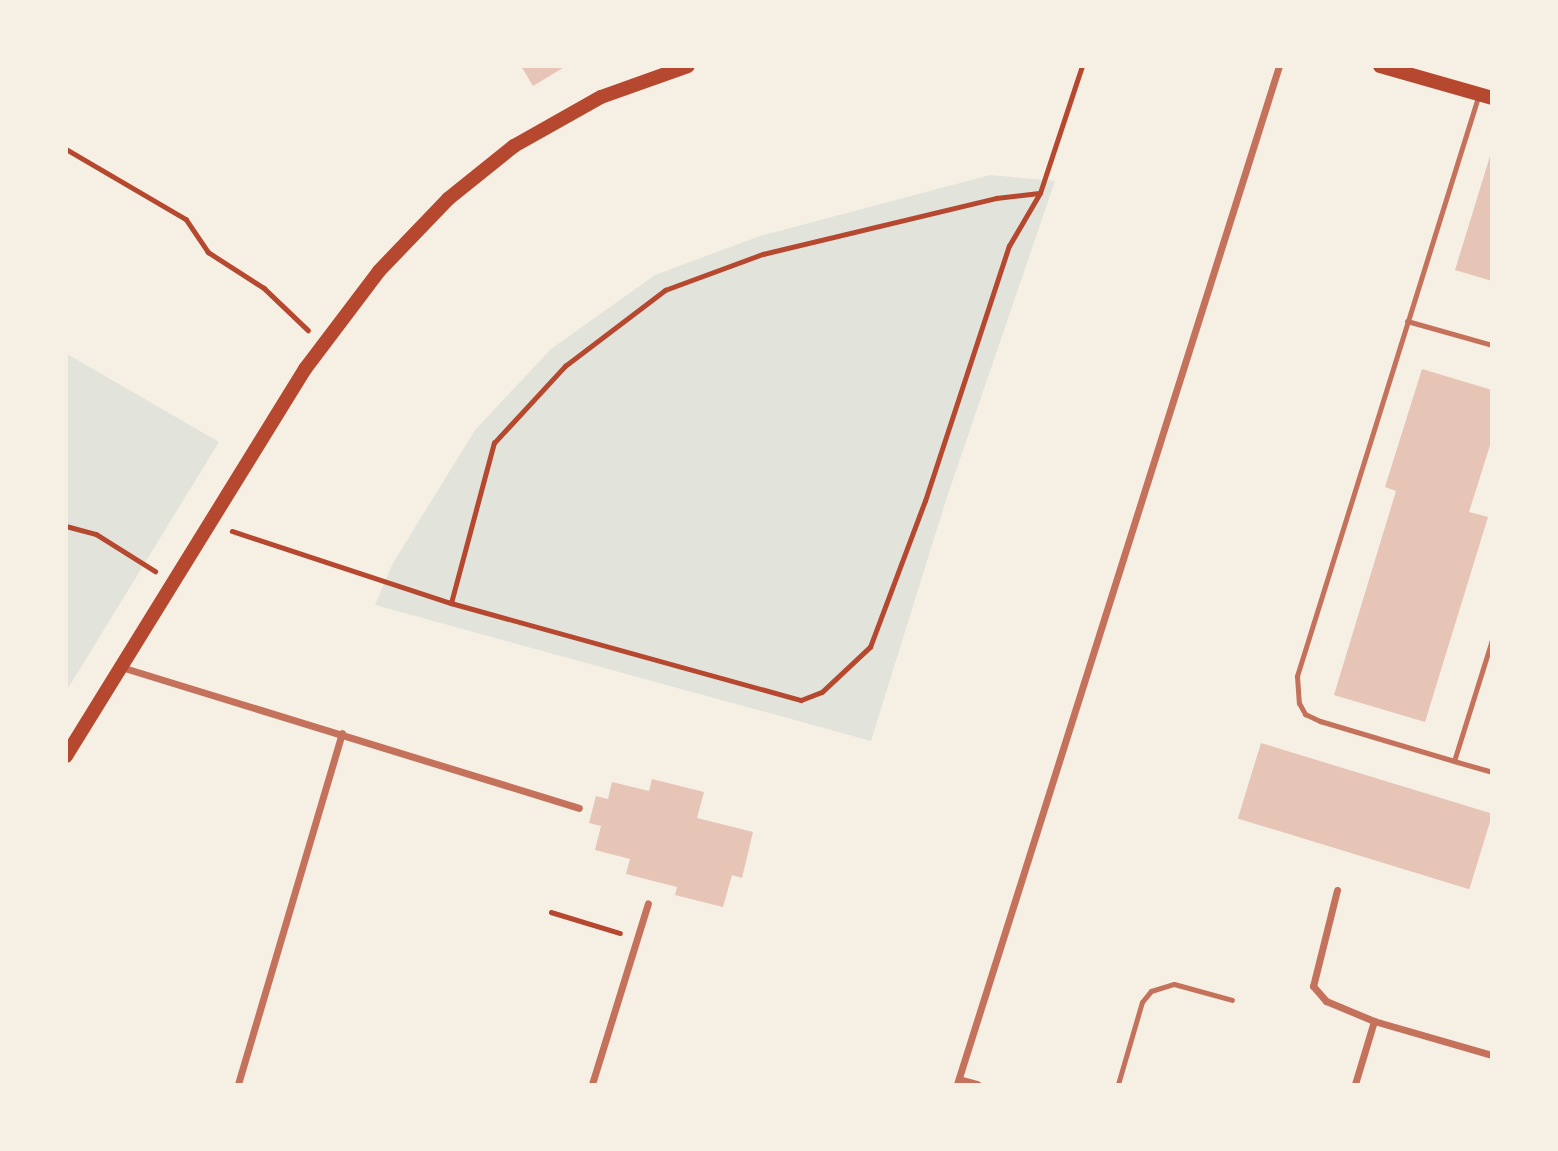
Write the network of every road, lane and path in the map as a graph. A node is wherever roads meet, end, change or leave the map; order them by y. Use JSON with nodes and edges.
{"nodes":[{"id":1,"x":688,"y":66,"type":"edge"},
{"id":2,"x":1082,"y":66,"type":"edge"},
{"id":3,"x":1279,"y":66,"type":"edge"},
{"id":4,"x":1380,"y":66,"type":"edge"},
{"id":5,"x":1485,"y":96,"type":"edge"},
{"id":6,"x":66,"y":149,"type":"edge"},
{"id":7,"x":1040,"y":193,"type":"junction"},
{"id":8,"x":1407,"y":321,"type":"junction"},
{"id":9,"x":322,"y":343,"type":"junction"},
{"id":10,"x":1492,"y":345,"type":"edge"},
{"id":11,"x":214,"y":518,"type":"junction"},
{"id":12,"x":66,"y":526,"type":"edge"},
{"id":13,"x":175,"y":582,"type":"junction"},
{"id":14,"x":451,"y":603,"type":"junction"},
{"id":15,"x":1492,"y":640,"type":"edge"},
{"id":16,"x":121,"y":667,"type":"junction"},
{"id":17,"x":342,"y":733,"type":"junction"},
{"id":18,"x":66,"y":756,"type":"edge"},
{"id":19,"x":1454,"y":761,"type":"junction"},
{"id":20,"x":1492,"y":772,"type":"edge"},
{"id":21,"x":579,"y":807,"type":"dead end"},
{"id":22,"x":1337,"y":890,"type":"dead end"},
{"id":23,"x":648,"y":903,"type":"dead end"},
{"id":24,"x":551,"y":912,"type":"dead end"},
{"id":25,"x":638,"y":938,"type":"junction"},
{"id":26,"x":1232,"y":1000,"type":"dead end"},
{"id":27,"x":1374,"y":1021,"type":"junction"},
{"id":28,"x":1492,"y":1055,"type":"edge"},
{"id":29,"x":958,"y":1082,"type":"edge"},
{"id":30,"x":238,"y":1084,"type":"edge"},
{"id":31,"x":592,"y":1084,"type":"edge"},
{"id":32,"x":977,"y":1084,"type":"edge"},
{"id":33,"x":1118,"y":1084,"type":"edge"},
{"id":34,"x":1355,"y":1084,"type":"edge"}],
"edges":[{"from":1,"to":9,"type":"main road"},
{"from":2,"to":7,"type":"path"},
{"from":3,"to":29,"type":"street"},
{"from":4,"to":5,"type":"main road"},
{"from":5,"to":8,"type":"lane"},
{"from":6,"to":9,"type":"path"},
{"from":7,"to":14,"type":"path"},
{"from":7,"to":14,"type":"path"},
{"from":8,"to":10,"type":"lane"},
{"from":8,"to":19,"type":"lane"},
{"from":9,"to":11,"type":"main road"},
{"from":11,"to":13,"type":"main road"},
{"from":11,"to":14,"type":"path"},
{"from":12,"to":13,"type":"path"},
{"from":13,"to":16,"type":"main road"},
{"from":15,"to":19,"type":"lane"},
{"from":16,"to":17,"type":"street"},
{"from":16,"to":18,"type":"main road"},
{"from":17,"to":21,"type":"street"},
{"from":17,"to":30,"type":"street"},
{"from":19,"to":20,"type":"lane"},
{"from":22,"to":27,"type":"street"},
{"from":23,"to":25,"type":"street"},
{"from":24,"to":25,"type":"path"},
{"from":25,"to":31,"type":"street"},
{"from":26,"to":33,"type":"lane"},
{"from":27,"to":28,"type":"street"},
{"from":27,"to":34,"type":"street"},
{"from":29,"to":32,"type":"street"}]}
